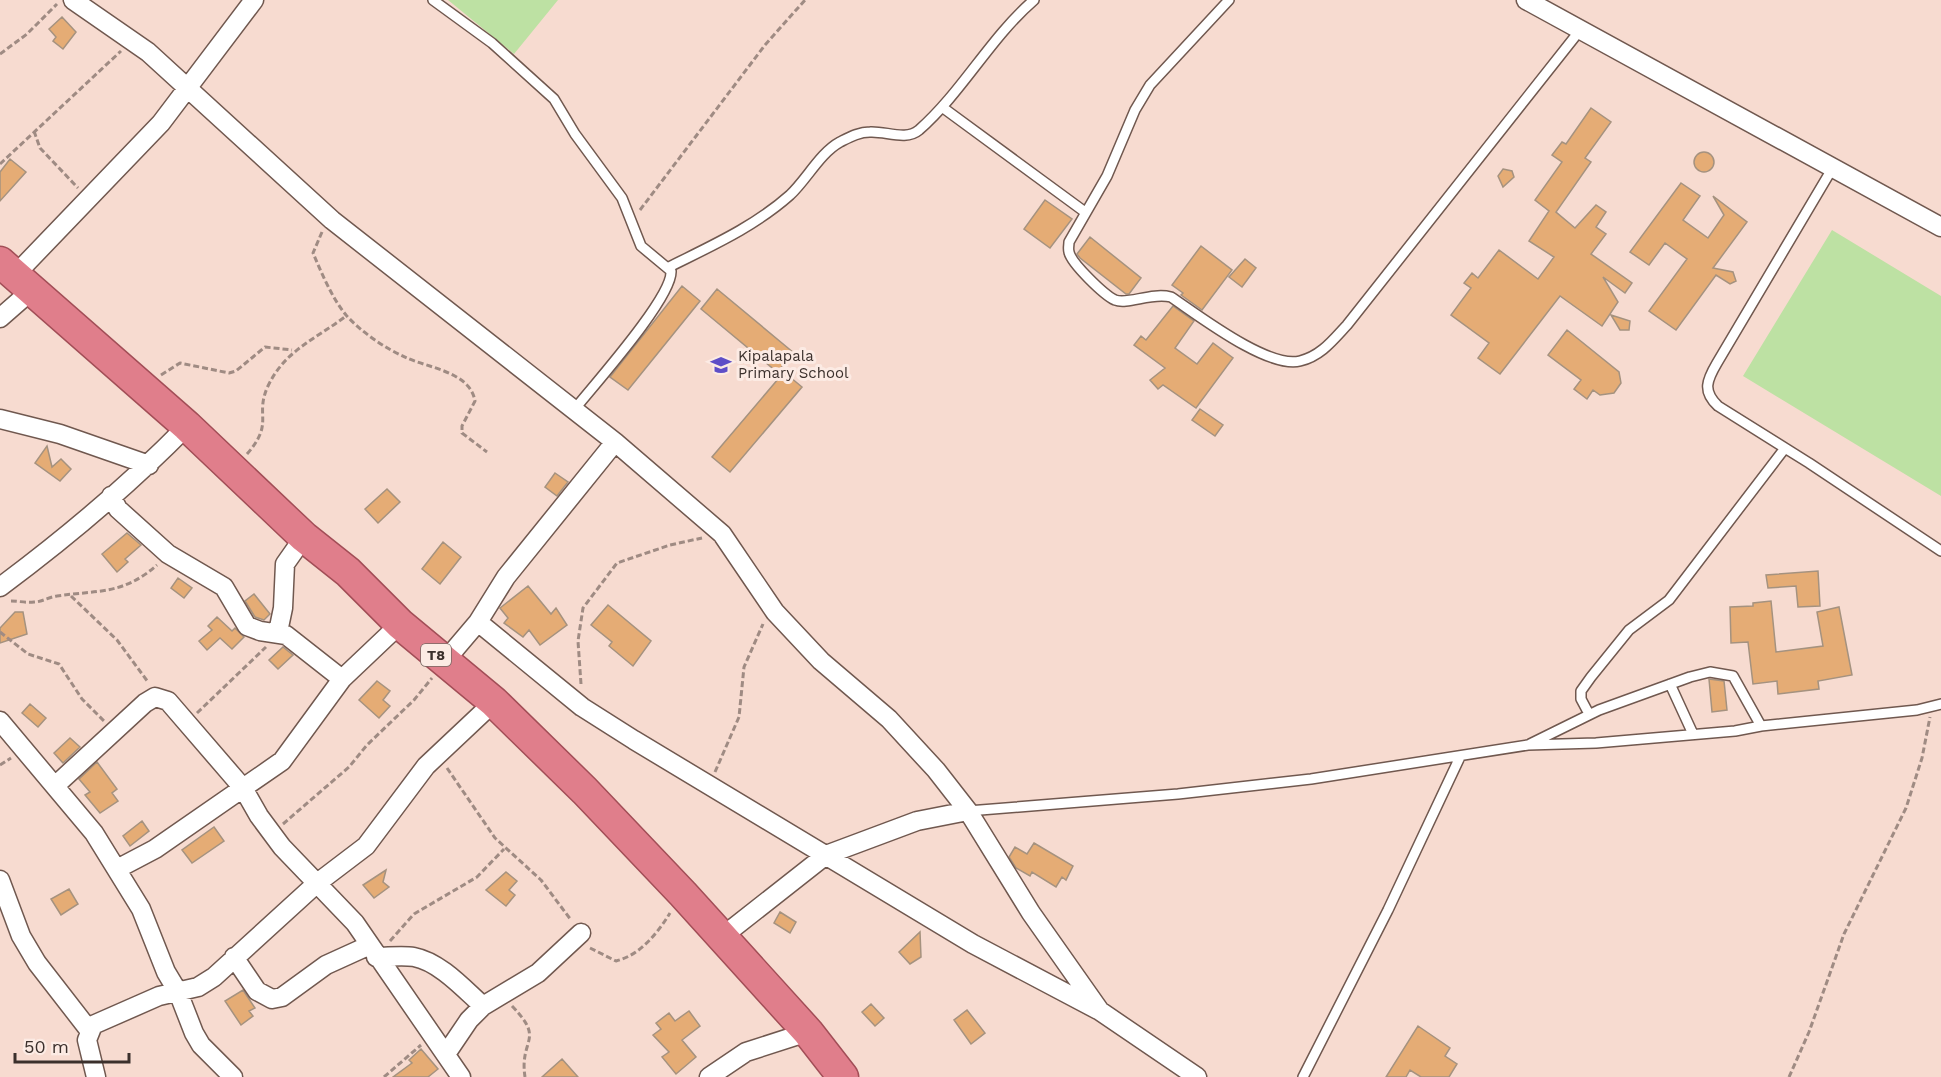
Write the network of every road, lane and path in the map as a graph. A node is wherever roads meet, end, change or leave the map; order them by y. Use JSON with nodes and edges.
{"nodes":[{"id":1,"x":62,"y":0,"type":"edge"},
{"id":2,"x":73,"y":0,"type":"edge"},
{"id":3,"x":255,"y":0,"type":"edge"},
{"id":4,"x":433,"y":0,"type":"edge"},
{"id":5,"x":805,"y":0,"type":"edge"},
{"id":6,"x":1034,"y":0,"type":"edge"},
{"id":7,"x":1229,"y":0,"type":"edge"},
{"id":8,"x":1526,"y":0,"type":"edge"},
{"id":9,"x":1581,"y":29,"type":"junction"},
{"id":10,"x":131,"y":39,"type":"junction"},
{"id":11,"x":0,"y":54,"type":"edge"},
{"id":12,"x":189,"y":90,"type":"junction"},
{"id":13,"x":942,"y":107,"type":"junction"},
{"id":14,"x":34,"y":131,"type":"junction"},
{"id":15,"x":0,"y":164,"type":"edge"},
{"id":16,"x":1833,"y":169,"type":"junction"},
{"id":17,"x":88,"y":199,"type":"junction"},
{"id":18,"x":1085,"y":212,"type":"junction"},
{"id":19,"x":332,"y":220,"type":"junction"},
{"id":20,"x":632,"y":221,"type":"junction"},
{"id":21,"x":1941,"y":227,"type":"edge"},
{"id":22,"x":669,"y":267,"type":"junction"},
{"id":23,"x":16,"y":276,"type":"edge"},
{"id":24,"x":347,"y":315,"type":"junction"},
{"id":25,"x":0,"y":318,"type":"edge"},
{"id":26,"x":294,"y":349,"type":"junction"},
{"id":27,"x":142,"y":387,"type":"junction"},
{"id":28,"x":574,"y":410,"type":"junction"},
{"id":29,"x":0,"y":419,"type":"edge"},
{"id":30,"x":187,"y":426,"type":"junction"},
{"id":31,"x":615,"y":442,"type":"junction"},
{"id":32,"x":1785,"y":448,"type":"junction"},
{"id":33,"x":487,"y":452,"type":"dead end"},
{"id":34,"x":149,"y":465,"type":"junction"},
{"id":35,"x":233,"y":469,"type":"junction"},
{"id":36,"x":111,"y":496,"type":"junction"},
{"id":37,"x":722,"y":534,"type":"junction"},
{"id":38,"x":304,"y":537,"type":"junction"},
{"id":39,"x":1941,"y":551,"type":"edge"},
{"id":40,"x":168,"y":555,"type":"junction"},
{"id":41,"x":3,"y":594,"type":"edge"},
{"id":42,"x":70,"y":594,"type":"junction"},
{"id":43,"x":775,"y":612,"type":"junction"},
{"id":44,"x":478,"y":622,"type":"junction"},
{"id":45,"x":400,"y":624,"type":"junction"},
{"id":46,"x":0,"y":632,"type":"edge"},
{"id":47,"x":278,"y":632,"type":"junction"},
{"id":48,"x":444,"y":662,"type":"junction"},
{"id":49,"x":342,"y":679,"type":"junction"},
{"id":50,"x":1670,"y":684,"type":"junction"},
{"id":51,"x":162,"y":698,"type":"junction"},
{"id":52,"x":494,"y":702,"type":"junction"},
{"id":53,"x":1937,"y":705,"type":"edge"},
{"id":54,"x":582,"y":707,"type":"junction"},
{"id":55,"x":1590,"y":714,"type":"junction"},
{"id":56,"x":0,"y":721,"type":"edge"},
{"id":57,"x":188,"y":723,"type":"junction"},
{"id":58,"x":1761,"y":726,"type":"junction"},
{"id":59,"x":114,"y":732,"type":"junction"},
{"id":60,"x":1693,"y":734,"type":"junction"},
{"id":61,"x":1528,"y":745,"type":"junction"},
{"id":62,"x":437,"y":754,"type":"junction"},
{"id":63,"x":1461,"y":757,"type":"junction"},
{"id":64,"x":709,"y":785,"type":"junction"},
{"id":65,"x":56,"y":786,"type":"junction"},
{"id":66,"x":243,"y":788,"type":"junction"},
{"id":67,"x":968,"y":811,"type":"junction"},
{"id":68,"x":272,"y":833,"type":"junction"},
{"id":69,"x":504,"y":849,"type":"junction"},
{"id":70,"x":826,"y":855,"type":"junction"},
{"id":71,"x":117,"y":869,"type":"junction"},
{"id":72,"x":0,"y":880,"type":"edge"},
{"id":73,"x":316,"y":884,"type":"junction"},
{"id":74,"x":683,"y":894,"type":"junction"},
{"id":75,"x":581,"y":933,"type":"junction"},
{"id":76,"x":723,"y":936,"type":"junction"},
{"id":77,"x":373,"y":951,"type":"junction"},
{"id":78,"x":234,"y":957,"type":"junction"},
{"id":79,"x":178,"y":992,"type":"junction"},
{"id":80,"x":500,"y":994,"type":"junction"},
{"id":81,"x":483,"y":1006,"type":"junction"},
{"id":82,"x":1100,"y":1011,"type":"junction"},
{"id":83,"x":89,"y":1030,"type":"junction"},
{"id":84,"x":808,"y":1032,"type":"junction"},
{"id":85,"x":432,"y":1036,"type":"junction"},
{"id":86,"x":446,"y":1054,"type":"junction"},
{"id":87,"x":96,"y":1077,"type":"edge"},
{"id":88,"x":233,"y":1077,"type":"edge"},
{"id":89,"x":384,"y":1077,"type":"edge"},
{"id":90,"x":461,"y":1077,"type":"edge"},
{"id":91,"x":525,"y":1077,"type":"edge"},
{"id":92,"x":709,"y":1077,"type":"edge"},
{"id":93,"x":843,"y":1077,"type":"edge"},
{"id":94,"x":1197,"y":1077,"type":"edge"},
{"id":95,"x":1303,"y":1077,"type":"edge"},
{"id":96,"x":1789,"y":1077,"type":"edge"}],
"edges":[{"from":1,"to":11,"type":"path"},
{"from":2,"to":10,"type":"street"},
{"from":3,"to":12,"type":"street"},
{"from":4,"to":20,"type":"lane"},
{"from":5,"to":20,"type":"path"},
{"from":6,"to":13,"type":"lane"},
{"from":7,"to":18,"type":"lane"},
{"from":8,"to":9,"type":"street"},
{"from":9,"to":16,"type":"street"},
{"from":9,"to":18,"type":"lane"},
{"from":10,"to":12,"type":"street"},
{"from":10,"to":14,"type":"path"},
{"from":12,"to":17,"type":"street"},
{"from":12,"to":19,"type":"street"},
{"from":13,"to":18,"type":"lane"},
{"from":13,"to":22,"type":"lane"},
{"from":14,"to":15,"type":"path"},
{"from":14,"to":17,"type":"path"},
{"from":16,"to":21,"type":"street"},
{"from":16,"to":32,"type":"lane"},
{"from":17,"to":23,"type":"street"},
{"from":19,"to":24,"type":"path"},
{"from":19,"to":28,"type":"street"},
{"from":20,"to":22,"type":"lane"},
{"from":22,"to":28,"type":"lane"},
{"from":23,"to":25,"type":"street"},
{"from":23,"to":27,"type":"highway","number":"T8"},
{"from":24,"to":26,"type":"path"},
{"from":24,"to":33,"type":"path"},
{"from":26,"to":27,"type":"path"},
{"from":26,"to":35,"type":"path"},
{"from":27,"to":30,"type":"highway","number":"T8"},
{"from":28,"to":31,"type":"street"},
{"from":29,"to":34,"type":"street"},
{"from":30,"to":34,"type":"street"},
{"from":30,"to":35,"type":"highway","number":"T8"},
{"from":31,"to":37,"type":"street"},
{"from":31,"to":44,"type":"street"},
{"from":32,"to":39,"type":"lane"},
{"from":32,"to":55,"type":"lane"},
{"from":34,"to":36,"type":"street"},
{"from":35,"to":38,"type":"highway","number":"T8"},
{"from":36,"to":40,"type":"street"},
{"from":36,"to":41,"type":"street"},
{"from":37,"to":43,"type":"street"},
{"from":37,"to":54,"type":"path"},
{"from":38,"to":45,"type":"highway","number":"T8"},
{"from":38,"to":47,"type":"street"},
{"from":40,"to":42,"type":"path"},
{"from":40,"to":47,"type":"street"},
{"from":41,"to":42,"type":"path"},
{"from":42,"to":51,"type":"path"},
{"from":43,"to":64,"type":"path"},
{"from":43,"to":67,"type":"street"},
{"from":44,"to":48,"type":"street"},
{"from":44,"to":54,"type":"street"},
{"from":45,"to":48,"type":"highway","number":"T8"},
{"from":45,"to":49,"type":"street"},
{"from":46,"to":59,"type":"path"},
{"from":47,"to":49,"type":"street"},
{"from":47,"to":57,"type":"path"},
{"from":48,"to":52,"type":"highway","number":"T8"},
{"from":48,"to":68,"type":"path"},
{"from":49,"to":66,"type":"street"},
{"from":50,"to":55,"type":"lane"},
{"from":50,"to":58,"type":"lane"},
{"from":50,"to":60,"type":"lane"},
{"from":51,"to":57,"type":"street"},
{"from":51,"to":59,"type":"street"},
{"from":52,"to":62,"type":"street"},
{"from":52,"to":74,"type":"highway","number":"T8"},
{"from":53,"to":58,"type":"lane"},
{"from":53,"to":96,"type":"path"},
{"from":54,"to":64,"type":"street"},
{"from":55,"to":61,"type":"lane"},
{"from":56,"to":65,"type":"street"},
{"from":57,"to":66,"type":"street"},
{"from":58,"to":60,"type":"lane"},
{"from":59,"to":65,"type":"street"},
{"from":60,"to":61,"type":"lane"},
{"from":61,"to":63,"type":"lane"},
{"from":62,"to":69,"type":"path"},
{"from":62,"to":73,"type":"street"},
{"from":63,"to":67,"type":"lane"},
{"from":63,"to":95,"type":"lane"},
{"from":64,"to":70,"type":"street"},
{"from":65,"to":71,"type":"street"},
{"from":66,"to":68,"type":"street"},
{"from":66,"to":71,"type":"street"},
{"from":67,"to":70,"type":"street"},
{"from":67,"to":82,"type":"street"},
{"from":68,"to":73,"type":"street"},
{"from":69,"to":75,"type":"path"},
{"from":69,"to":77,"type":"path"},
{"from":70,"to":76,"type":"street"},
{"from":70,"to":82,"type":"street"},
{"from":71,"to":79,"type":"street"},
{"from":72,"to":83,"type":"street"},
{"from":73,"to":77,"type":"street"},
{"from":73,"to":78,"type":"street"},
{"from":74,"to":75,"type":"path"},
{"from":74,"to":76,"type":"highway","number":"T8"},
{"from":75,"to":80,"type":"street"},
{"from":76,"to":84,"type":"highway","number":"T8"},
{"from":77,"to":78,"type":"street"},
{"from":77,"to":81,"type":"street"},
{"from":77,"to":85,"type":"street"},
{"from":78,"to":79,"type":"street"},
{"from":79,"to":83,"type":"street"},
{"from":79,"to":88,"type":"street"},
{"from":80,"to":81,"type":"street"},
{"from":80,"to":91,"type":"path"},
{"from":81,"to":86,"type":"street"},
{"from":82,"to":94,"type":"street"},
{"from":83,"to":87,"type":"street"},
{"from":84,"to":92,"type":"street"},
{"from":84,"to":93,"type":"highway","number":"T8"},
{"from":85,"to":86,"type":"street"},
{"from":85,"to":89,"type":"path"},
{"from":86,"to":90,"type":"street"}]}
